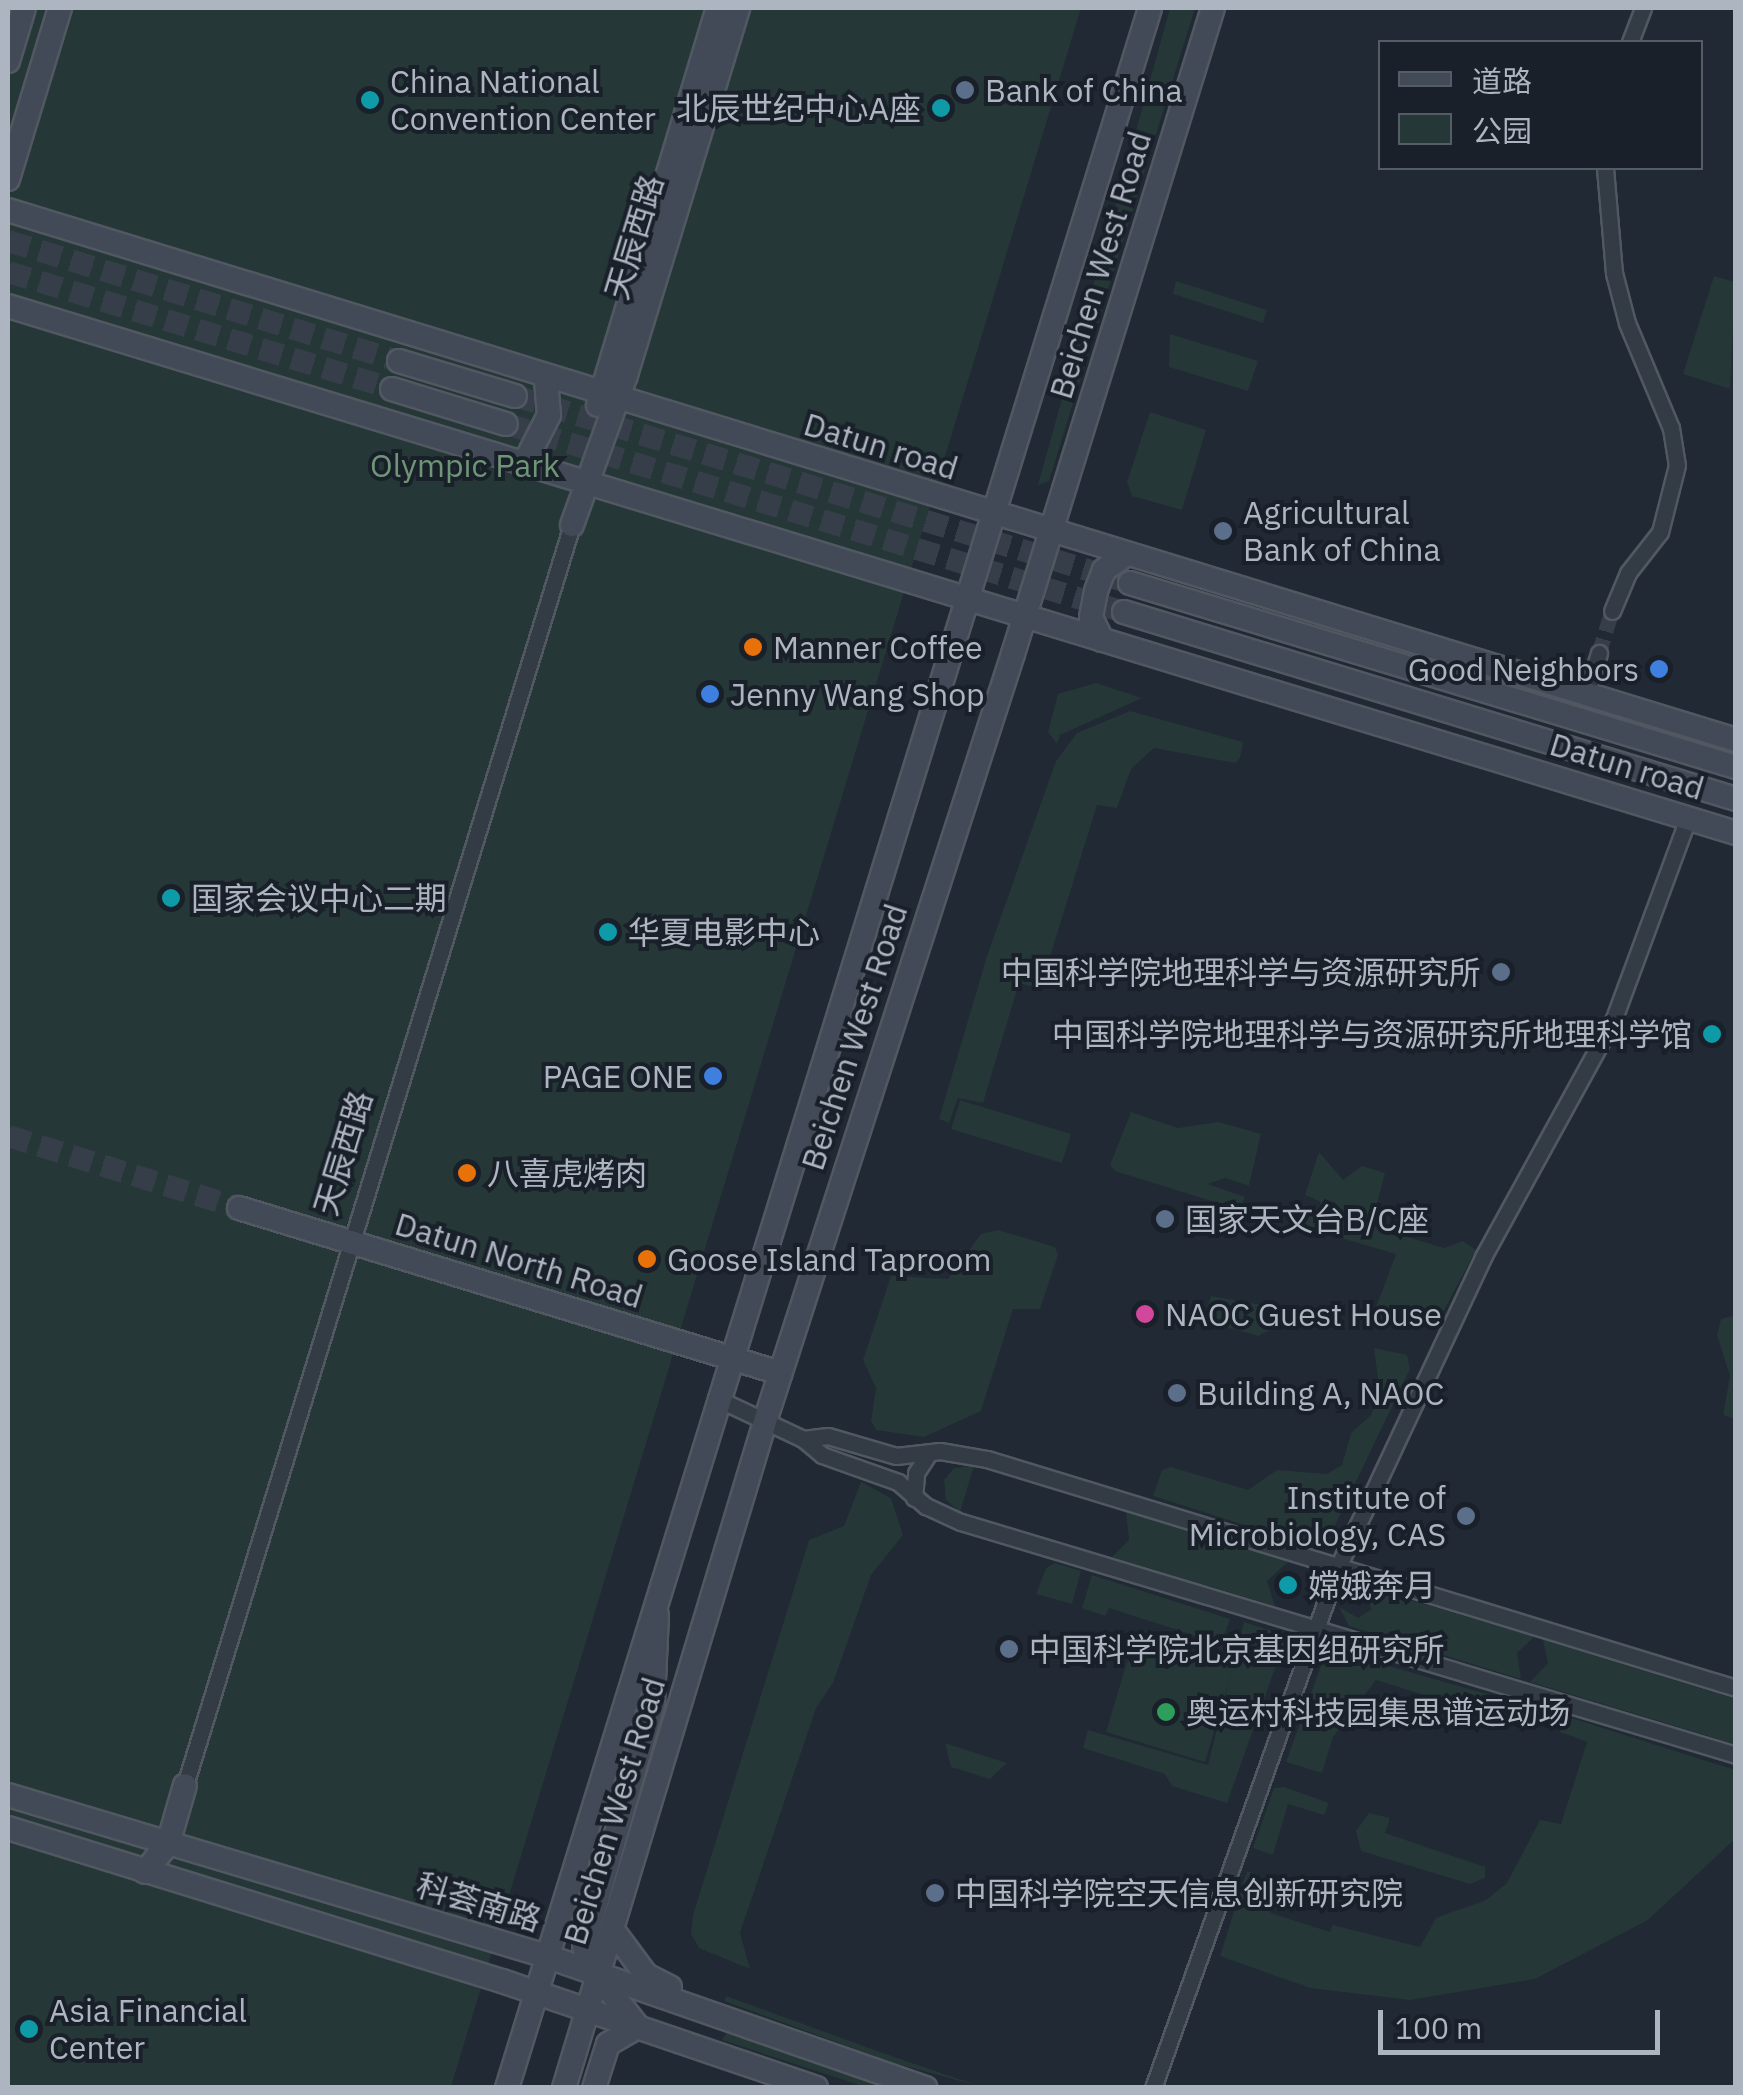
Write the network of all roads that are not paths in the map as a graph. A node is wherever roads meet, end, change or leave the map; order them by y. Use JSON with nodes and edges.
{"nodes":[{"id":1,"x":24,"y":8,"type":"edge"},
{"id":2,"x":60,"y":8,"type":"edge"},
{"id":3,"x":718,"y":8,"type":"edge"},
{"id":4,"x":738,"y":8,"type":"edge"},
{"id":5,"x":1150,"y":8,"type":"edge"},
{"id":6,"x":1212,"y":8,"type":"edge"},
{"id":7,"x":1643,"y":8,"type":"edge"},
{"id":8,"x":1631,"y":40,"type":"edge"},
{"id":9,"x":8,"y":60,"type":"edge"},
{"id":10,"x":1605,"y":170,"type":"edge"},
{"id":11,"x":8,"y":179,"type":"edge"},
{"id":12,"x":8,"y":210,"type":"edge"},
{"id":13,"x":8,"y":306,"type":"edge"},
{"id":14,"x":399,"y":361,"type":"tunnel mouth"},
{"id":15,"x":546,"y":377,"type":"junction"},
{"id":16,"x":392,"y":389,"type":"tunnel mouth"},
{"id":17,"x":516,"y":396,"type":"tunnel mouth"},
{"id":18,"x":610,"y":396,"type":"junction"},
{"id":19,"x":506,"y":424,"type":"tunnel mouth"},
{"id":20,"x":524,"y":464,"type":"junction"},
{"id":21,"x":585,"y":482,"type":"junction"},
{"id":22,"x":990,"y":514,"type":"junction"},
{"id":23,"x":572,"y":525,"type":"joint"},
{"id":24,"x":1050,"y":530,"type":"junction"},
{"id":25,"x":1127,"y":554,"type":"junction"},
{"id":26,"x":1130,"y":584,"type":"tunnel mouth"},
{"id":27,"x":963,"y":597,"type":"junction"},
{"id":28,"x":1124,"y":612,"type":"tunnel mouth"},
{"id":29,"x":1612,"y":612,"type":"tunnel mouth"},
{"id":30,"x":1025,"y":616,"type":"junction"},
{"id":31,"x":1102,"y":640,"type":"junction"},
{"id":32,"x":1600,"y":653,"type":"tunnel mouth"},
{"id":33,"x":1586,"y":696,"type":"junction"},
{"id":34,"x":1736,"y":740,"type":"edge"},
{"id":35,"x":1736,"y":767,"type":"edge"},
{"id":36,"x":1736,"y":800,"type":"edge"},
{"id":37,"x":1688,"y":818,"type":"junction"},
{"id":38,"x":1736,"y":833,"type":"edge"},
{"id":39,"x":239,"y":1208,"type":"tunnel mouth"},
{"id":40,"x":350,"y":1242,"type":"junction"},
{"id":41,"x":728,"y":1358,"type":"junction"},
{"id":42,"x":780,"y":1373,"type":"junction"},
{"id":43,"x":716,"y":1398,"type":"junction"},
{"id":44,"x":765,"y":1421,"type":"junction"},
{"id":45,"x":804,"y":1440,"type":"junction"},
{"id":46,"x":929,"y":1453,"type":"junction"},
{"id":47,"x":914,"y":1498,"type":"junction"},
{"id":48,"x":1338,"y":1567,"type":"junction"},
{"id":49,"x":657,"y":1592,"type":"junction"},
{"id":50,"x":1314,"y":1626,"type":"junction"},
{"id":51,"x":1736,"y":1688,"type":"edge"},
{"id":52,"x":1736,"y":1755,"type":"edge"},
{"id":53,"x":185,"y":1785,"type":"joint"},
{"id":54,"x":8,"y":1795,"type":"edge"},
{"id":55,"x":8,"y":1828,"type":"edge"},
{"id":56,"x":168,"y":1844,"type":"junction"},
{"id":57,"x":145,"y":1872,"type":"junction"},
{"id":58,"x":172,"y":1880,"type":"junction"},
{"id":59,"x":612,"y":1928,"type":"junction"},
{"id":60,"x":514,"y":1946,"type":"junction"},
{"id":61,"x":546,"y":1956,"type":"junction"},
{"id":62,"x":598,"y":1974,"type":"junction"},
{"id":63,"x":535,"y":1992,"type":"junction"},
{"id":64,"x":588,"y":2009,"type":"junction"},
{"id":65,"x":722,"y":2017,"type":"junction"},
{"id":66,"x":638,"y":2027,"type":"junction"},
{"id":67,"x":710,"y":2052,"type":"junction"},
{"id":68,"x":891,"y":2076,"type":"junction"},
{"id":69,"x":566,"y":2082,"type":"edge"},
{"id":70,"x":507,"y":2088,"type":"edge"},
{"id":71,"x":594,"y":2088,"type":"edge"},
{"id":72,"x":816,"y":2088,"type":"edge"},
{"id":73,"x":926,"y":2088,"type":"edge"},
{"id":74,"x":1153,"y":2088,"type":"edge"}],
"edges":[{"from":1,"to":9,"type":"street"},
{"from":2,"to":11,"type":"street"},
{"from":3,"to":18,"type":"street","name":"天辰西路"},
{"from":4,"to":18,"type":"street","name":"天辰西路"},
{"from":5,"to":22,"type":"street","name":"Beichen West Road"},
{"from":6,"to":24,"type":"street","name":"Beichen West Road"},
{"from":7,"to":8,"type":"street"},
{"from":10,"to":29,"type":"street"},
{"from":12,"to":15,"type":"street","name":"Datun road"},
{"from":13,"to":20,"type":"street","name":"Datun road"},
{"from":14,"to":17,"type":"street"},
{"from":15,"to":18,"type":"street","name":"Datun road"},
{"from":15,"to":20,"type":"street"},
{"from":16,"to":19,"type":"street"},
{"from":18,"to":21,"type":"street","name":"天辰西路"},
{"from":18,"to":22,"type":"street","name":"Datun road"},
{"from":20,"to":21,"type":"street","name":"Datun road"},
{"from":21,"to":23,"type":"street","name":"天辰西路"},
{"from":21,"to":27,"type":"street","name":"Datun road"},
{"from":22,"to":24,"type":"street","name":"Datun road"},
{"from":22,"to":27,"type":"street","name":"Beichen West Road"},
{"from":23,"to":40,"type":"street","name":"天辰西路"},
{"from":24,"to":25,"type":"street","name":"Datun road"},
{"from":24,"to":30,"type":"street","name":"Beichen West Road"},
{"from":25,"to":31,"type":"street"},
{"from":25,"to":33,"type":"street","name":"Datun road"},
{"from":26,"to":35,"type":"street","name":"Datun road"},
{"from":27,"to":30,"type":"street","name":"Datun road"},
{"from":27,"to":41,"type":"street","name":"Beichen West Road"},
{"from":28,"to":36,"type":"street","name":"Datun road"},
{"from":30,"to":31,"type":"street","name":"Datun road"},
{"from":30,"to":42,"type":"street","name":"Beichen West Road"},
{"from":31,"to":37,"type":"street","name":"Datun road"},
{"from":32,"to":33,"type":"street"},
{"from":33,"to":34,"type":"street","name":"Datun road"},
{"from":37,"to":38,"type":"street","name":"Datun road"},
{"from":37,"to":48,"type":"street"},
{"from":39,"to":40,"type":"street","name":"Datun North Road"},
{"from":40,"to":41,"type":"street","name":"Datun North Road"},
{"from":40,"to":53,"type":"street","name":"天辰西路"},
{"from":41,"to":42,"type":"street","name":"Datun North Road"},
{"from":41,"to":43,"type":"street","name":"Beichen West Road"},
{"from":42,"to":44,"type":"street","name":"Beichen West Road"},
{"from":43,"to":44,"type":"street"},
{"from":43,"to":49,"type":"street","name":"Beichen West Road"},
{"from":44,"to":45,"type":"street"},
{"from":44,"to":59,"type":"street","name":"Beichen West Road"},
{"from":45,"to":46,"type":"street"},
{"from":45,"to":47,"type":"street"},
{"from":46,"to":47,"type":"street"},
{"from":46,"to":48,"type":"street"},
{"from":47,"to":50,"type":"street"},
{"from":48,"to":50,"type":"street"},
{"from":48,"to":51,"type":"street"},
{"from":49,"to":61,"type":"street","name":"Beichen West Road"},
{"from":49,"to":66,"type":"street"},
{"from":50,"to":52,"type":"street"},
{"from":50,"to":74,"type":"street"},
{"from":53,"to":56,"type":"street","name":"天辰西路"},
{"from":54,"to":56,"type":"street","name":"科荟南路"},
{"from":55,"to":57,"type":"street"},
{"from":56,"to":57,"type":"street","name":"天辰西路"},
{"from":56,"to":58,"type":"street","name":"天辰西路"},
{"from":56,"to":60,"type":"street","name":"科荟南路"},
{"from":57,"to":58,"type":"street"},
{"from":58,"to":63,"type":"street"},
{"from":59,"to":62,"type":"street","name":"Beichen West Road"},
{"from":59,"to":68,"type":"street"},
{"from":60,"to":61,"type":"street","name":"科荟南路"},
{"from":60,"to":69,"type":"street"},
{"from":61,"to":62,"type":"street","name":"科荟南路"},
{"from":61,"to":63,"type":"street","name":"Beichen West Road"},
{"from":62,"to":64,"type":"street","name":"Beichen West Road"},
{"from":62,"to":65,"type":"street","name":"科荟南路"},
{"from":63,"to":64,"type":"street"},
{"from":63,"to":70,"type":"street","name":"Beichen West Road"},
{"from":64,"to":66,"type":"street"},
{"from":64,"to":69,"type":"street","name":"Beichen West Road"},
{"from":65,"to":67,"type":"street"},
{"from":65,"to":68,"type":"street","name":"科荟南路"},
{"from":66,"to":67,"type":"street"},
{"from":66,"to":71,"type":"street"},
{"from":67,"to":72,"type":"street"},
{"from":68,"to":73,"type":"street","name":"科荟南路"}]}
